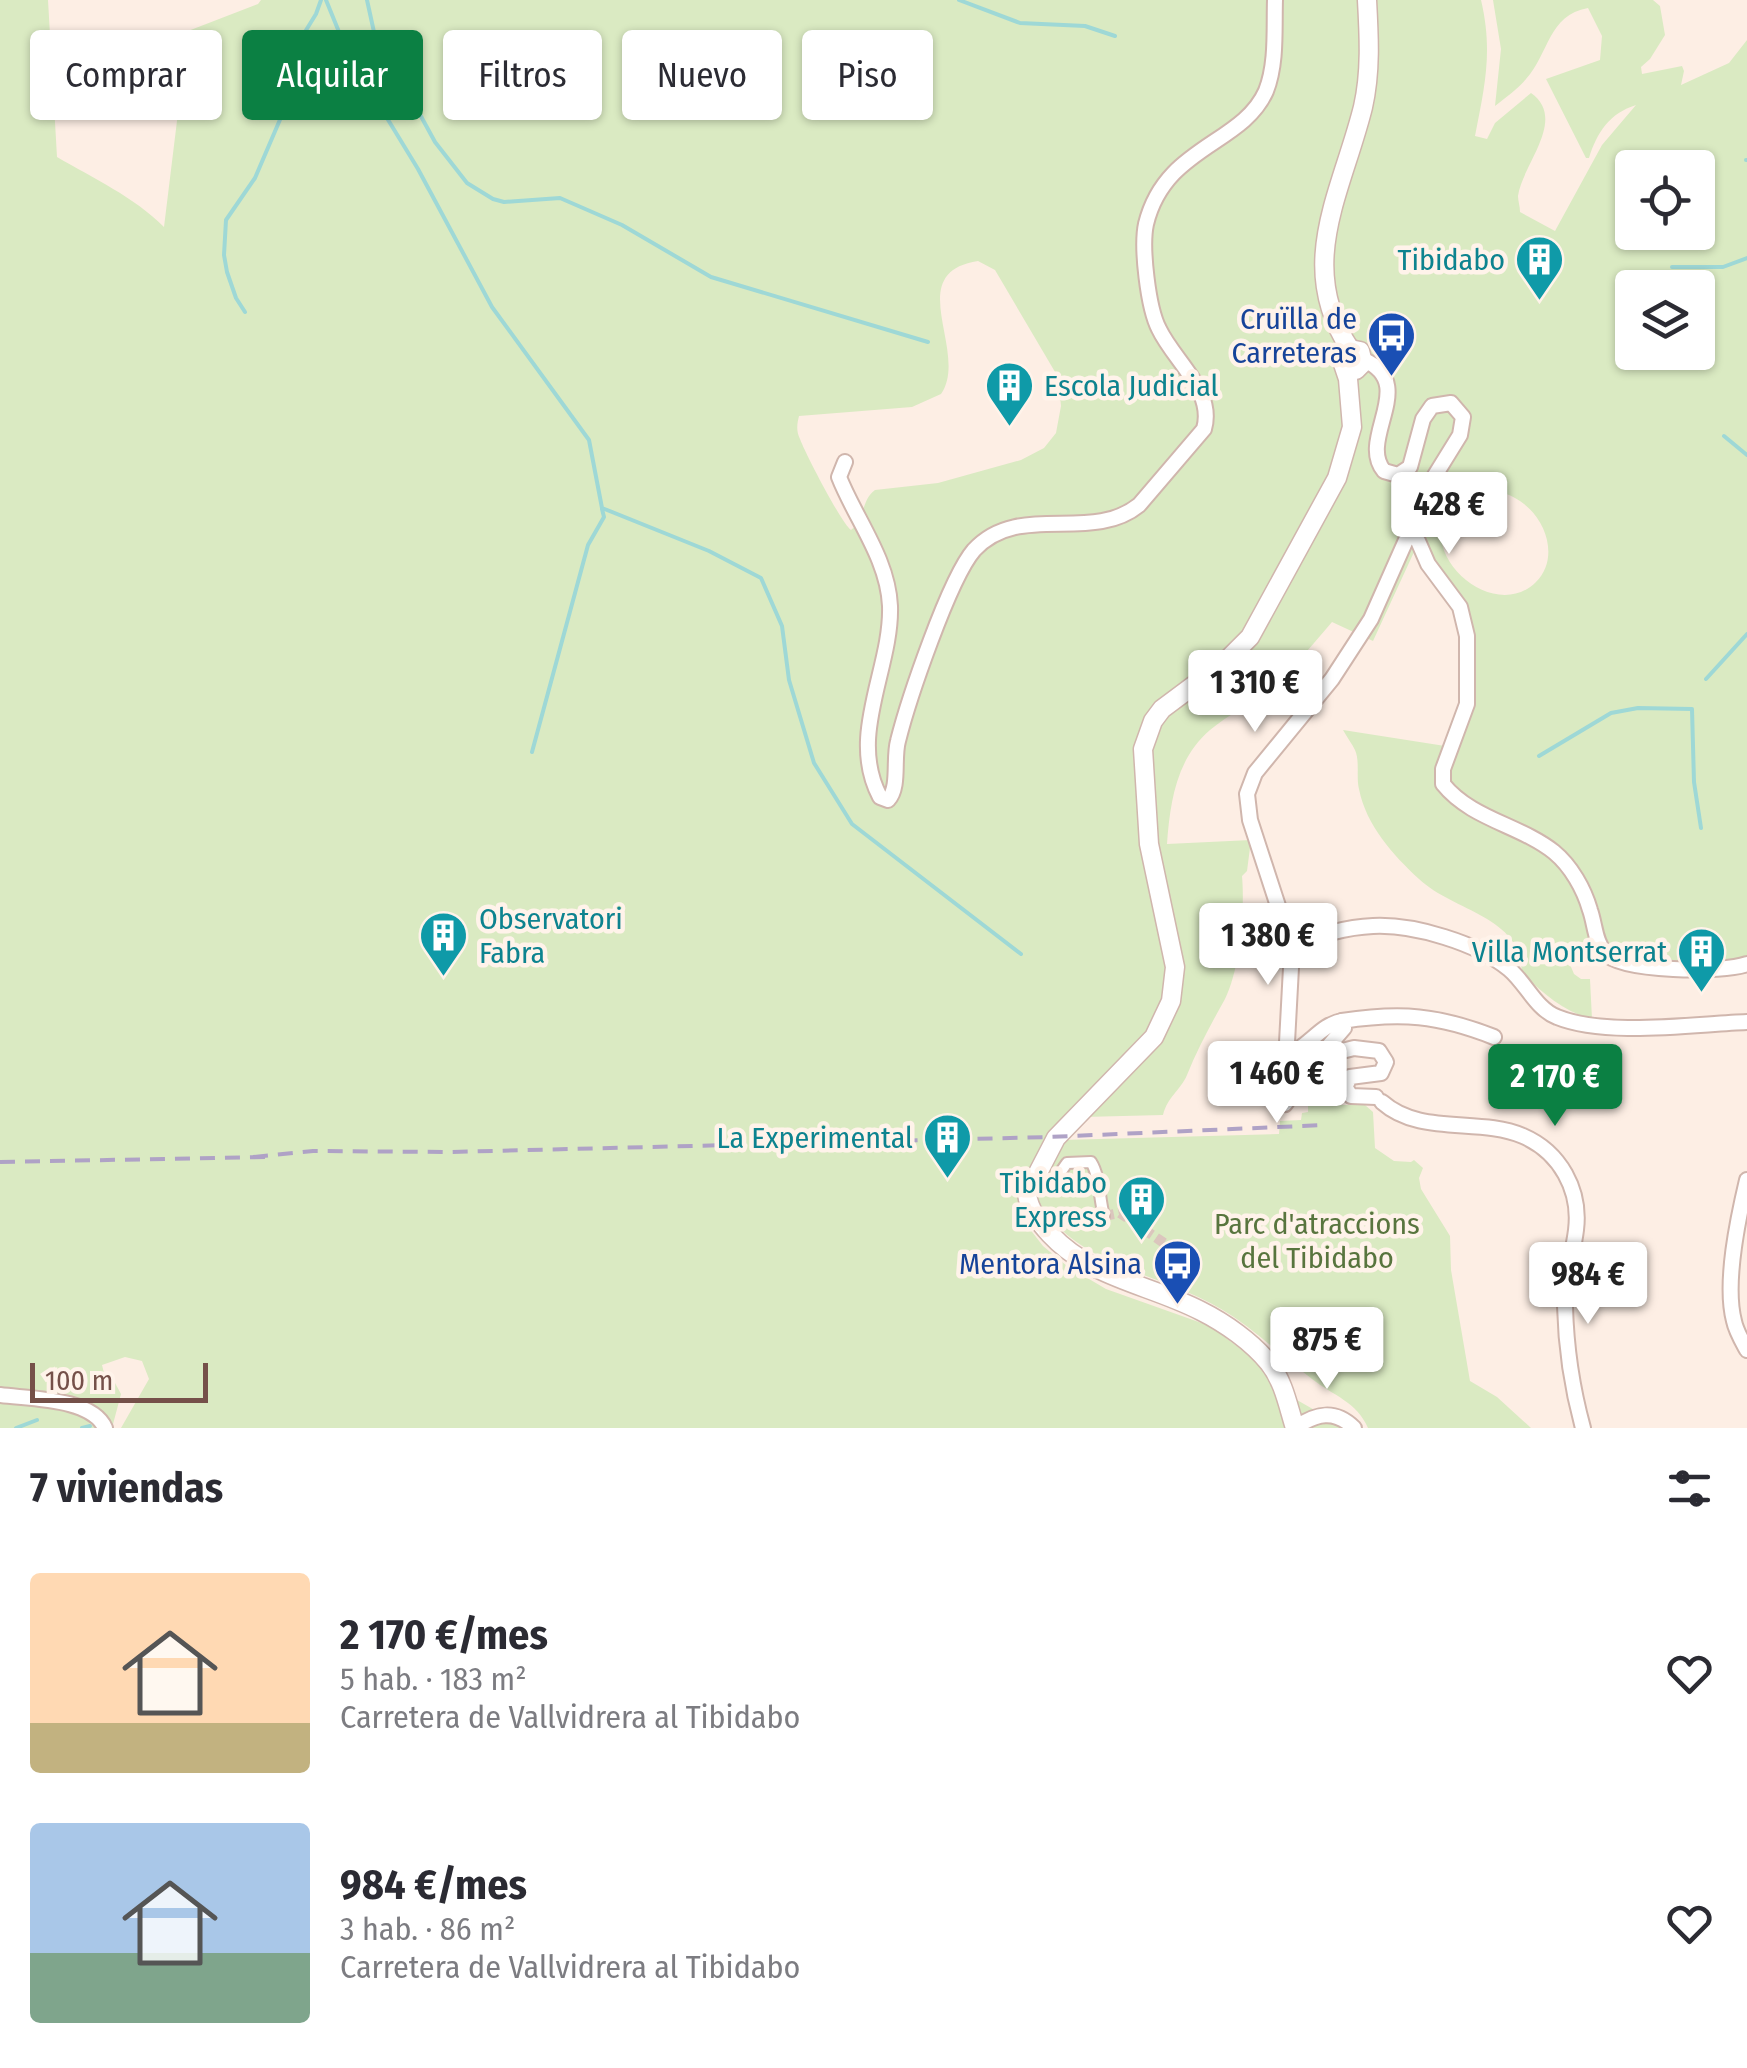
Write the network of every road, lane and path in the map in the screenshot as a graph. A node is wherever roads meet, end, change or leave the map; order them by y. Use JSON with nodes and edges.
{"nodes":[{"id":1,"x":1275,"y":0,"type":"edge"},
{"id":2,"x":1368,"y":0,"type":"edge"},
{"id":3,"x":1353,"y":359,"type":"junction"},
{"id":4,"x":845,"y":462,"type":"dead end"},
{"id":5,"x":1410,"y":534,"type":"junction"},
{"id":6,"x":1292,"y":945,"type":"junction"},
{"id":7,"x":1747,"y":964,"type":"edge"},
{"id":8,"x":1342,"y":1021,"type":"junction"},
{"id":9,"x":1747,"y":1022,"type":"edge"},
{"id":10,"x":1494,"y":1037,"type":"dead end"},
{"id":11,"x":1286,"y":1055,"type":"junction"},
{"id":12,"x":1322,"y":1056,"type":"junction"},
{"id":13,"x":1747,"y":1180,"type":"edge"},
{"id":14,"x":1060,"y":1188,"type":"dead end"},
{"id":15,"x":1104,"y":1216,"type":"dead end"},
{"id":16,"x":1747,"y":1350,"type":"edge"},
{"id":17,"x":0,"y":1395,"type":"edge"},
{"id":18,"x":105,"y":1428,"type":"edge"},
{"id":19,"x":1295,"y":1428,"type":"edge"},
{"id":20,"x":1354,"y":1428,"type":"edge"},
{"id":21,"x":1582,"y":1428,"type":"edge"}],
"edges":[{"from":1,"to":4,"type":"street"},
{"from":2,"to":3,"type":"street"},
{"from":3,"to":5,"type":"street"},
{"from":3,"to":19,"type":"street"},
{"from":5,"to":6,"type":"street"},
{"from":5,"to":7,"type":"street"},
{"from":6,"to":9,"type":"street"},
{"from":6,"to":11,"type":"street"},
{"from":8,"to":10,"type":"street"},
{"from":8,"to":11,"type":"street"},
{"from":8,"to":12,"type":"street"},
{"from":11,"to":12,"type":"street"},
{"from":12,"to":21,"type":"street"},
{"from":13,"to":16,"type":"street"},
{"from":14,"to":15,"type":"street"},
{"from":17,"to":18,"type":"street"},
{"from":19,"to":20,"type":"street"}]}
